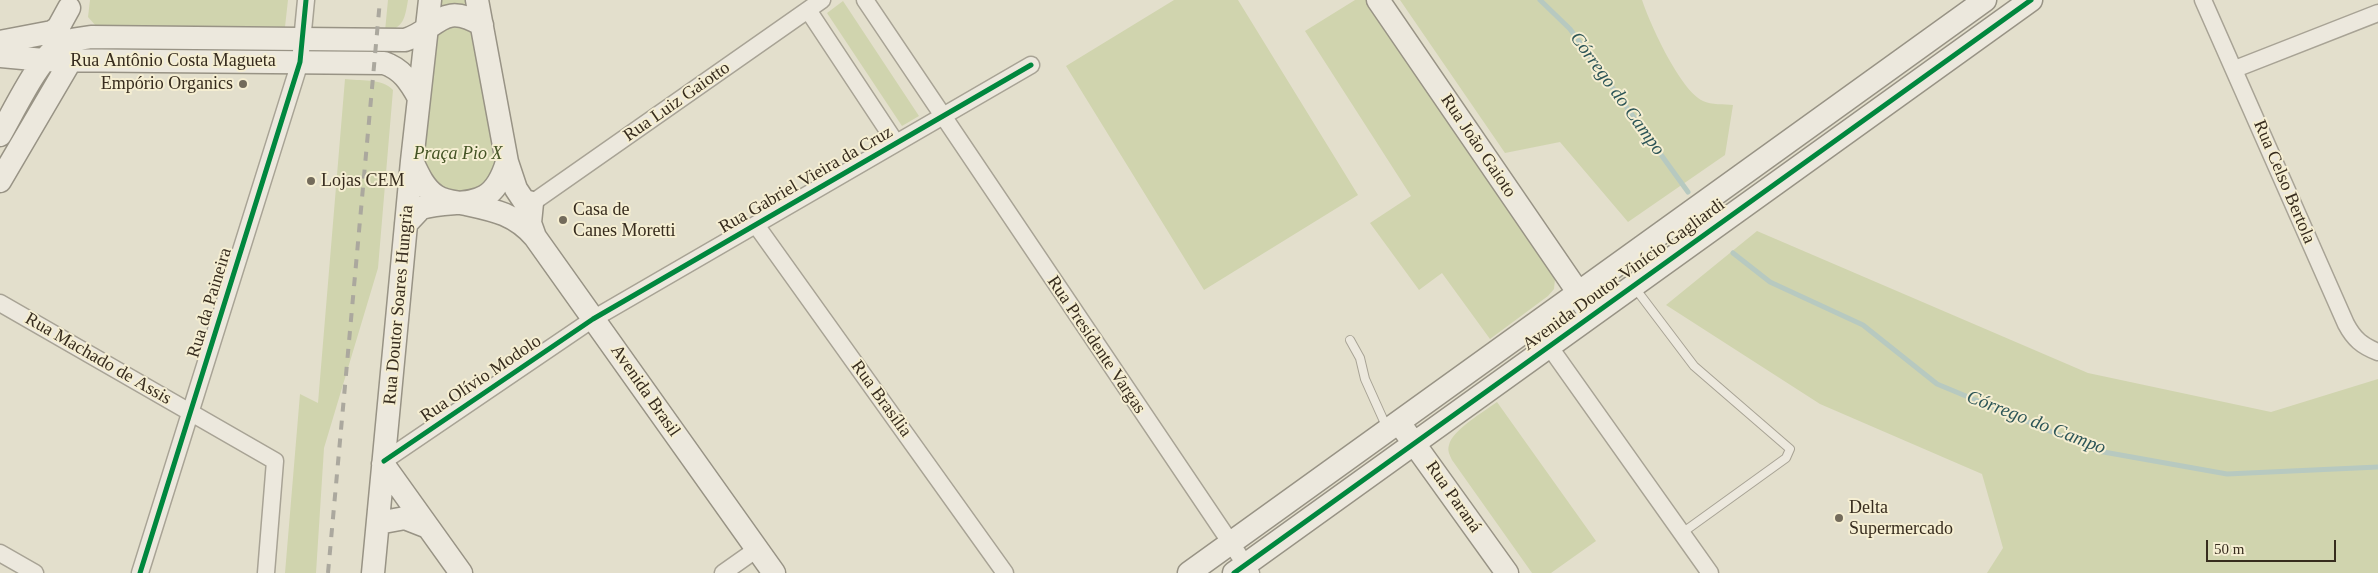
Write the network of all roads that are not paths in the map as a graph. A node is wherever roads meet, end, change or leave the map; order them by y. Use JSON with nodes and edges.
{"nodes":[{"id":1,"x":306,"y":0,"type":"edge"},
{"id":2,"x":416,"y":0,"type":"edge"},
{"id":3,"x":477,"y":0,"type":"edge"},
{"id":4,"x":822,"y":0,"type":"edge"},
{"id":5,"x":866,"y":0,"type":"edge"},
{"id":6,"x":1378,"y":0,"type":"edge"},
{"id":7,"x":1986,"y":0,"type":"edge"},
{"id":8,"x":2031,"y":0,"type":"edge"},
{"id":9,"x":2203,"y":0,"type":"edge"},
{"id":10,"x":69,"y":4,"type":"edge"},
{"id":11,"x":429,"y":10,"type":"edge"},
{"id":12,"x":808,"y":10,"type":"junction"},
{"id":13,"x":2378,"y":13,"type":"edge"},
{"id":14,"x":482,"y":25,"type":"junction"},
{"id":15,"x":91,"y":38,"type":"junction"},
{"id":16,"x":303,"y":40,"type":"junction"},
{"id":17,"x":391,"y":40,"type":"junction"},
{"id":18,"x":0,"y":42,"type":"edge"},
{"id":19,"x":0,"y":56,"type":"edge"},
{"id":20,"x":44,"y":60,"type":"junction"},
{"id":21,"x":71,"y":60,"type":"junction"},
{"id":22,"x":300,"y":62,"type":"junction"},
{"id":23,"x":1032,"y":65,"type":"dead end"},
{"id":24,"x":2235,"y":69,"type":"junction"},
{"id":25,"x":1866,"y":86,"type":"junction"},
{"id":26,"x":419,"y":98,"type":"junction"},
{"id":27,"x":1881,"y":106,"type":"junction"},
{"id":28,"x":943,"y":117,"type":"junction"},
{"id":29,"x":0,"y":134,"type":"edge"},
{"id":30,"x":896,"y":143,"type":"junction"},
{"id":31,"x":412,"y":161,"type":"junction"},
{"id":32,"x":507,"y":162,"type":"junction"},
{"id":33,"x":0,"y":181,"type":"edge"},
{"id":34,"x":532,"y":203,"type":"junction"},
{"id":35,"x":465,"y":204,"type":"junction"},
{"id":36,"x":406,"y":224,"type":"junction"},
{"id":37,"x":756,"y":225,"type":"junction"},
{"id":38,"x":535,"y":237,"type":"junction"},
{"id":39,"x":1633,"y":285,"type":"junction"},
{"id":40,"x":1578,"y":292,"type":"junction"},
{"id":41,"x":0,"y":303,"type":"edge"},
{"id":42,"x":1545,"y":316,"type":"junction"},
{"id":43,"x":593,"y":319,"type":"junction"},
{"id":44,"x":1581,"y":322,"type":"junction"},
{"id":45,"x":1350,"y":340,"type":"dead end"},
{"id":46,"x":1549,"y":346,"type":"junction"},
{"id":47,"x":2378,"y":352,"type":"edge"},
{"id":48,"x":190,"y":412,"type":"junction"},
{"id":49,"x":1393,"y":426,"type":"junction"},
{"id":50,"x":1414,"y":443,"type":"junction"},
{"id":51,"x":383,"y":462,"type":"junction"},
{"id":52,"x":378,"y":524,"type":"junction"},
{"id":53,"x":428,"y":526,"type":"junction"},
{"id":54,"x":1682,"y":533,"type":"junction"},
{"id":55,"x":1229,"y":543,"type":"junction"},
{"id":56,"x":757,"y":549,"type":"junction"},
{"id":57,"x":0,"y":553,"type":"edge"},
{"id":58,"x":1243,"y":570,"type":"edge"},
{"id":59,"x":35,"y":573,"type":"edge"},
{"id":60,"x":140,"y":573,"type":"edge"},
{"id":61,"x":266,"y":573,"type":"edge"},
{"id":62,"x":373,"y":573,"type":"edge"},
{"id":63,"x":462,"y":573,"type":"edge"},
{"id":64,"x":723,"y":573,"type":"edge"},
{"id":65,"x":774,"y":573,"type":"edge"},
{"id":66,"x":1005,"y":573,"type":"edge"},
{"id":67,"x":1189,"y":573,"type":"edge"},
{"id":68,"x":1506,"y":573,"type":"edge"},
{"id":69,"x":1710,"y":573,"type":"edge"}],
"edges":[{"from":1,"to":16,"type":"street","name":"Rua da Paineira"},
{"from":2,"to":17,"type":"street"},
{"from":3,"to":14,"type":"street"},
{"from":4,"to":12,"type":"street","name":"Rua Luiz Gaiotto"},
{"from":5,"to":28,"type":"street","name":"Rua Presidente Vargas"},
{"from":6,"to":40,"type":"street","name":"Rua João Gaioto"},
{"from":7,"to":25,"type":"street","name":"Avenida Doutor Vinício Gagliardi"},
{"from":8,"to":27,"type":"street","name":"Avenida Doutor Vinício Gagliardi"},
{"from":9,"to":24,"type":"street","name":"Rua Celso Bertola"},
{"from":10,"to":15,"type":"street"},
{"from":10,"to":18,"type":"street"},
{"from":11,"to":14,"type":"street","name":"Rua Antônio Costa Magueta"},
{"from":11,"to":17,"type":"street","name":"Rua Antônio Costa Magueta"},
{"from":11,"to":26,"type":"street","name":"Rua Doutor Soares Hungria"},
{"from":12,"to":30,"type":"street"},
{"from":12,"to":34,"type":"street","name":"Rua Luiz Gaiotto"},
{"from":13,"to":24,"type":"street"},
{"from":14,"to":32,"type":"street"},
{"from":15,"to":16,"type":"street","name":"Rua Antônio Costa Magueta"},
{"from":15,"to":20,"type":"street","name":"Rua Antônio Costa Magueta"},
{"from":16,"to":17,"type":"street","name":"Rua Antônio Costa Magueta"},
{"from":16,"to":22,"type":"street","name":"Rua da Paineira"},
{"from":19,"to":20,"type":"street","name":"Rua Antônio Costa Magueta"},
{"from":20,"to":21,"type":"street","name":"Rua Antônio Costa Magueta"},
{"from":20,"to":29,"type":"street","name":"Rua Antônio Costa Magueta"},
{"from":21,"to":22,"type":"street","name":"Rua Antônio Costa Magueta"},
{"from":21,"to":33,"type":"street"},
{"from":22,"to":26,"type":"street","name":"Rua Antônio Costa Magueta"},
{"from":22,"to":48,"type":"street","name":"Rua da Paineira"},
{"from":23,"to":28,"type":"street","name":"Rua Gabriel Vieira da Cruz"},
{"from":24,"to":47,"type":"street","name":"Rua Celso Bertola"},
{"from":25,"to":27,"type":"street"},
{"from":25,"to":40,"type":"street","name":"Avenida Doutor Vinício Gagliardi"},
{"from":26,"to":31,"type":"street","name":"Rua Doutor Soares Hungria"},
{"from":27,"to":39,"type":"street","name":"Avenida Doutor Vinício Gagliardi"},
{"from":28,"to":30,"type":"street","name":"Rua Gabriel Vieira da Cruz"},
{"from":28,"to":55,"type":"street","name":"Rua Presidente Vargas"},
{"from":30,"to":37,"type":"street","name":"Rua Gabriel Vieira da Cruz"},
{"from":31,"to":35,"type":"street"},
{"from":31,"to":36,"type":"street","name":"Rua Doutor Soares Hungria"},
{"from":32,"to":34,"type":"street"},
{"from":32,"to":35,"type":"street"},
{"from":34,"to":38,"type":"street","name":"Avenida Brasil"},
{"from":35,"to":36,"type":"street"},
{"from":35,"to":38,"type":"street"},
{"from":36,"to":51,"type":"street","name":"Rua Doutor Soares Hungria"},
{"from":37,"to":43,"type":"street","name":"Rua Gabriel Vieira da Cruz"},
{"from":37,"to":66,"type":"street","name":"Rua Brasília"},
{"from":38,"to":43,"type":"street","name":"Avenida Brasil"},
{"from":39,"to":44,"type":"street","name":"Avenida Doutor Vinício Gagliardi"},
{"from":39,"to":54,"type":"lane"},
{"from":40,"to":42,"type":"street","name":"Avenida Doutor Vinício Gagliardi"},
{"from":40,"to":44,"type":"street"},
{"from":41,"to":48,"type":"street","name":"Rua Machado de Assis"},
{"from":42,"to":46,"type":"street"},
{"from":42,"to":49,"type":"street","name":"Avenida Doutor Vinício Gagliardi"},
{"from":43,"to":51,"type":"street","name":"Rua Olívio Modolo"},
{"from":43,"to":56,"type":"street","name":"Avenida Brasil"},
{"from":44,"to":46,"type":"street","name":"Avenida Doutor Vinício Gagliardi"},
{"from":45,"to":49,"type":"lane"},
{"from":46,"to":50,"type":"street","name":"Avenida Doutor Vinício Gagliardi"},
{"from":46,"to":54,"type":"street"},
{"from":48,"to":60,"type":"street","name":"Rua da Paineira"},
{"from":48,"to":61,"type":"street","name":"Rua Machado de Assis"},
{"from":49,"to":50,"type":"street","name":"Rua Paraná"},
{"from":49,"to":55,"type":"street","name":"Avenida Doutor Vinício Gagliardi"},
{"from":50,"to":58,"type":"street","name":"Avenida Doutor Vinício Gagliardi"},
{"from":50,"to":68,"type":"street","name":"Rua Paraná"},
{"from":51,"to":52,"type":"street","name":"Rua Doutor Soares Hungria"},
{"from":51,"to":53,"type":"street"},
{"from":52,"to":53,"type":"street"},
{"from":52,"to":62,"type":"street","name":"Rua Doutor Soares Hungria"},
{"from":53,"to":63,"type":"street"},
{"from":54,"to":69,"type":"street"},
{"from":55,"to":58,"type":"street","name":"Rua Presidente Vargas"},
{"from":55,"to":67,"type":"street","name":"Avenida Doutor Vinício Gagliardi"},
{"from":56,"to":64,"type":"street"},
{"from":56,"to":65,"type":"street","name":"Avenida Brasil"},
{"from":57,"to":59,"type":"street"}]}
